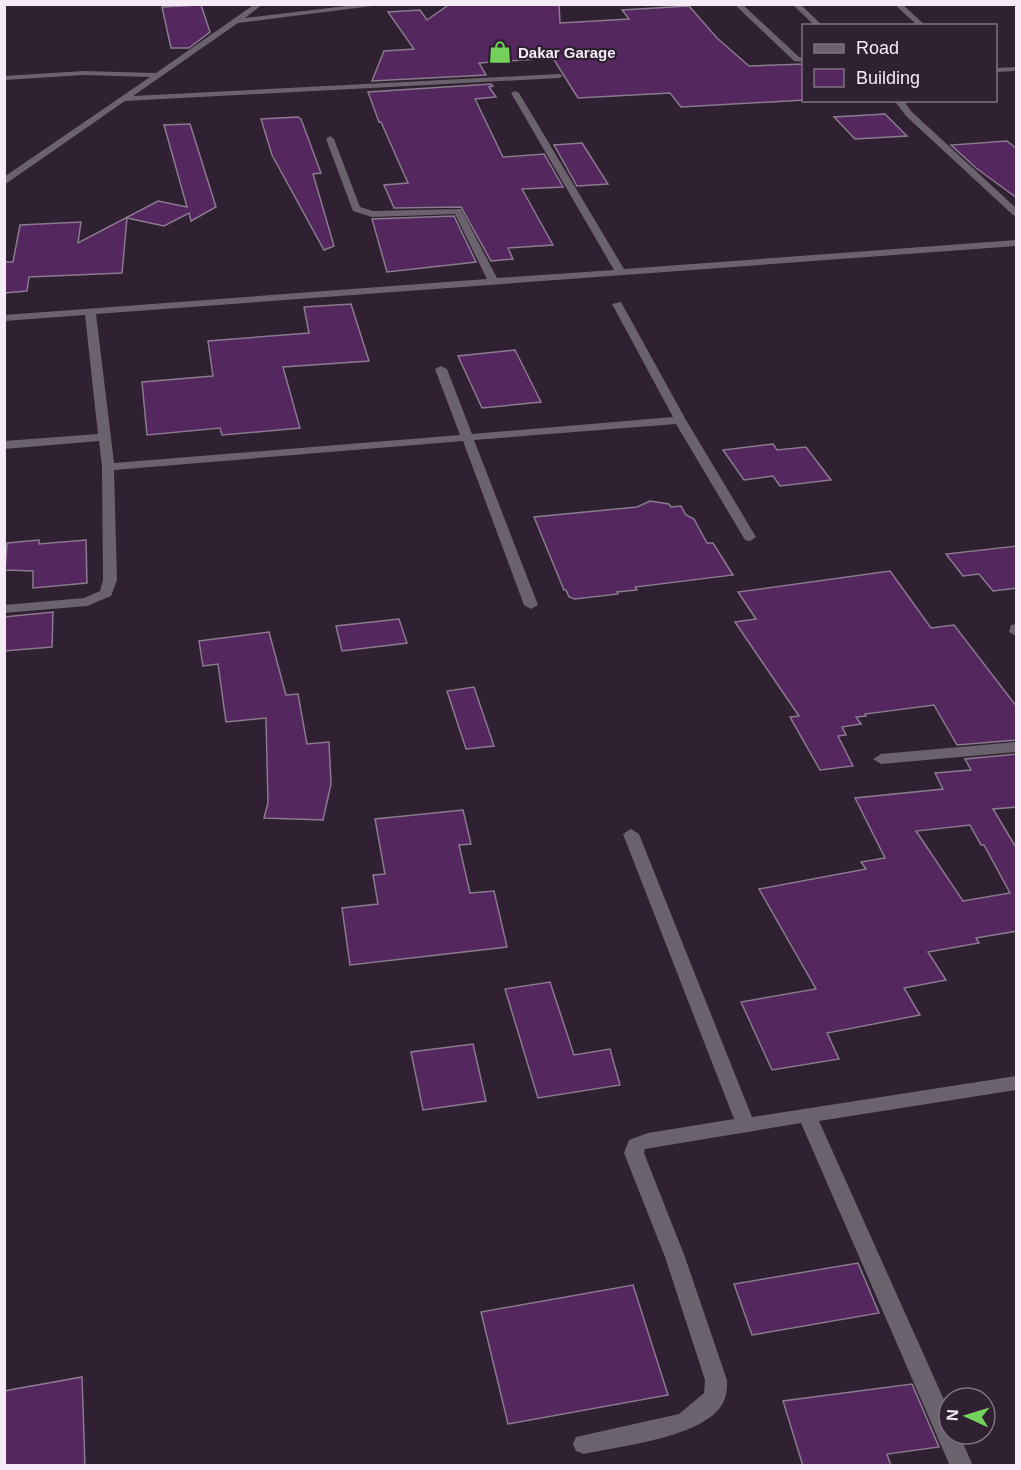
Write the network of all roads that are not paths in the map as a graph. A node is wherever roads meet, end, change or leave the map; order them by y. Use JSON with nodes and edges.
{"nodes":[{"id":1,"x":260,"y":4,"type":"edge"},
{"id":2,"x":385,"y":4,"type":"edge"},
{"id":3,"x":737,"y":4,"type":"edge"},
{"id":4,"x":795,"y":4,"type":"edge"},
{"id":5,"x":897,"y":4,"type":"edge"},
{"id":6,"x":236,"y":21,"type":"junction"},
{"id":7,"x":818,"y":24,"type":"edge"},
{"id":8,"x":921,"y":24,"type":"edge"},
{"id":9,"x":802,"y":60,"type":"edge"},
{"id":10,"x":1017,"y":69,"type":"edge"},
{"id":11,"x":997,"y":70,"type":"edge"},
{"id":12,"x":159,"y":75,"type":"junction"},
{"id":13,"x":559,"y":76,"type":"dead end"},
{"id":14,"x":4,"y":78,"type":"edge"},
{"id":15,"x":515,"y":93,"type":"dead end"},
{"id":16,"x":124,"y":99,"type":"junction"},
{"id":17,"x":900,"y":102,"type":"edge"},
{"id":18,"x":330,"y":139,"type":"dead end"},
{"id":19,"x":4,"y":182,"type":"edge"},
{"id":20,"x":1017,"y":213,"type":"edge"},
{"id":21,"x":1017,"y":243,"type":"edge"},
{"id":22,"x":621,"y":273,"type":"junction"},
{"id":23,"x":494,"y":282,"type":"junction"},
{"id":24,"x":617,"y":304,"type":"dead end"},
{"id":25,"x":90,"y":311,"type":"junction"},
{"id":26,"x":4,"y":318,"type":"edge"},
{"id":27,"x":441,"y":369,"type":"dead end"},
{"id":28,"x":680,"y":420,"type":"junction"},
{"id":29,"x":105,"y":437,"type":"junction"},
{"id":30,"x":468,"y":437,"type":"junction"},
{"id":31,"x":4,"y":446,"type":"edge"},
{"id":32,"x":108,"y":467,"type":"junction"},
{"id":33,"x":750,"y":537,"type":"dead end"},
{"id":34,"x":531,"y":605,"type":"dead end"},
{"id":35,"x":4,"y":609,"type":"edge"},
{"id":36,"x":1017,"y":747,"type":"edge"},
{"id":37,"x":882,"y":759,"type":"dead end"},
{"id":38,"x":631,"y":834,"type":"dead end"},
{"id":39,"x":1017,"y":1083,"type":"edge"},
{"id":40,"x":807,"y":1115,"type":"junction"},
{"id":41,"x":746,"y":1126,"type":"junction"},
{"id":42,"x":584,"y":1443,"type":"dead end"},
{"id":43,"x":962,"y":1466,"type":"edge"}],
"edges":[{"from":1,"to":6,"type":"street"},
{"from":2,"to":6,"type":"street"},
{"from":3,"to":9,"type":"street"},
{"from":4,"to":7,"type":"street"},
{"from":5,"to":8,"type":"street"},
{"from":6,"to":12,"type":"street"},
{"from":10,"to":11,"type":"street"},
{"from":12,"to":14,"type":"street"},
{"from":12,"to":16,"type":"street"},
{"from":13,"to":16,"type":"street"},
{"from":15,"to":22,"type":"street"},
{"from":16,"to":19,"type":"street"},
{"from":17,"to":20,"type":"street"},
{"from":18,"to":23,"type":"street"},
{"from":21,"to":22,"type":"street"},
{"from":22,"to":23,"type":"street"},
{"from":23,"to":25,"type":"street"},
{"from":24,"to":28,"type":"street"},
{"from":25,"to":26,"type":"street"},
{"from":25,"to":29,"type":"street"},
{"from":27,"to":30,"type":"street"},
{"from":28,"to":30,"type":"street"},
{"from":28,"to":33,"type":"street"},
{"from":29,"to":31,"type":"street"},
{"from":29,"to":32,"type":"street"},
{"from":30,"to":32,"type":"street"},
{"from":30,"to":34,"type":"street"},
{"from":32,"to":35,"type":"street"},
{"from":36,"to":37,"type":"street"},
{"from":38,"to":41,"type":"street"},
{"from":39,"to":40,"type":"street"},
{"from":40,"to":41,"type":"street"},
{"from":40,"to":43,"type":"street"},
{"from":41,"to":42,"type":"street"}]}
